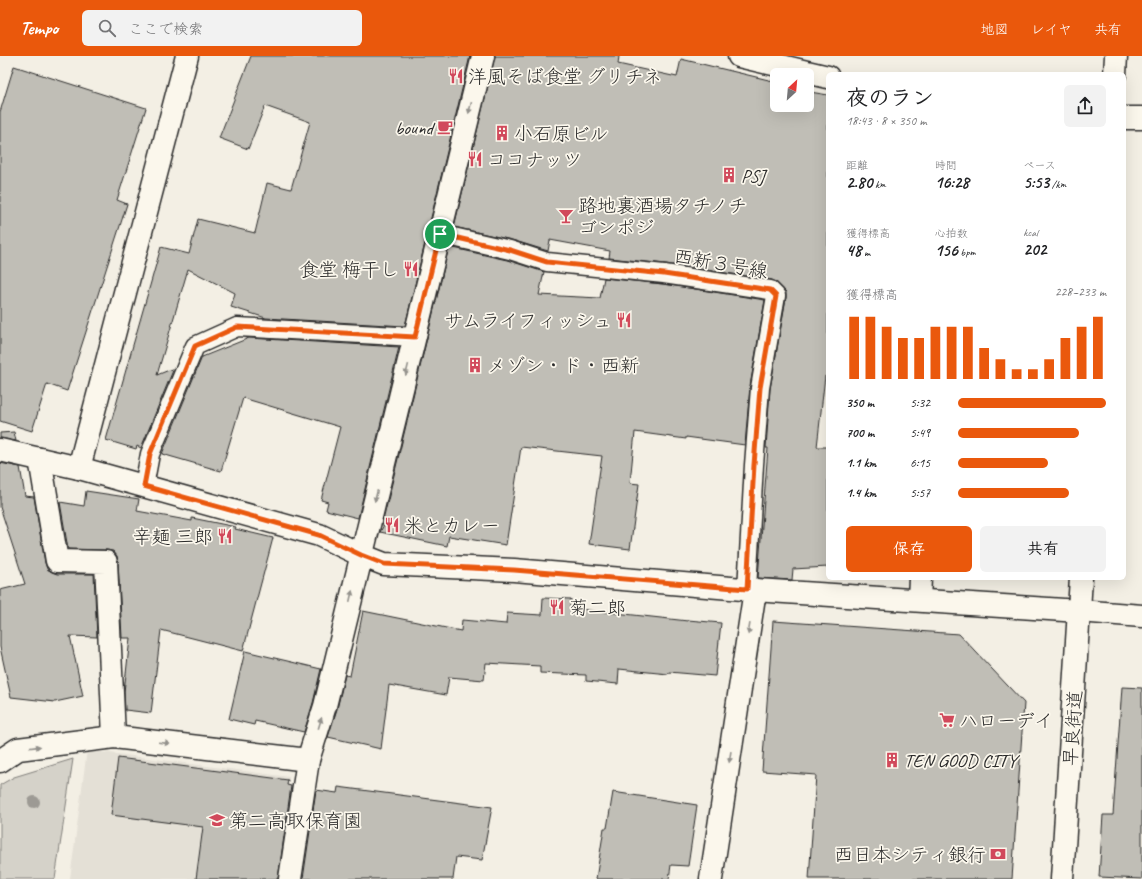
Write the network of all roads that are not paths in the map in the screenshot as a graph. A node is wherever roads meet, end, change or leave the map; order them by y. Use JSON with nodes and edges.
{"nodes":[{"id":1,"x":187,"y":56,"type":"edge"},
{"id":2,"x":483,"y":56,"type":"edge"},
{"id":3,"x":739,"y":56,"type":"edge"},
{"id":4,"x":1116,"y":56,"type":"edge"},
{"id":5,"x":1114,"y":72,"type":"edge"},
{"id":6,"x":826,"y":77,"type":"edge"},
{"id":7,"x":1126,"y":118,"type":"edge"},
{"id":8,"x":1142,"y":118,"type":"edge"},
{"id":9,"x":440,"y":234,"type":"junction"},
{"id":10,"x":415,"y":337,"type":"junction"},
{"id":11,"x":0,"y":450,"type":"edge"},
{"id":12,"x":40,"y":459,"type":"junction"},
{"id":13,"x":78,"y":468,"type":"junction"},
{"id":14,"x":144,"y":486,"type":"junction"},
{"id":15,"x":361,"y":555,"type":"junction"},
{"id":16,"x":920,"y":580,"type":"edge"},
{"id":17,"x":1081,"y":580,"type":"edge"},
{"id":18,"x":751,"y":590,"type":"junction"},
{"id":19,"x":919,"y":600,"type":"junction"},
{"id":20,"x":1079,"y":611,"type":"junction"},
{"id":21,"x":1142,"y":616,"type":"edge"},
{"id":22,"x":114,"y":737,"type":"junction"},
{"id":23,"x":308,"y":760,"type":"junction"},
{"id":24,"x":0,"y":761,"type":"edge"},
{"id":25,"x":290,"y":879,"type":"edge"},
{"id":26,"x":711,"y":879,"type":"edge"},
{"id":27,"x":1062,"y":879,"type":"edge"}],
"edges":[{"from":1,"to":13,"type":"street"},
{"from":2,"to":9,"type":"street","one_way":true},
{"from":3,"to":6,"type":"street"},
{"from":4,"to":5,"type":"street"},
{"from":7,"to":8,"type":"street"},
{"from":9,"to":10,"type":"street"},
{"from":9,"to":18,"type":"lane","name":"西新３号線"},
{"from":10,"to":14,"type":"lane"},
{"from":10,"to":15,"type":"street","one_way":true},
{"from":11,"to":12,"type":"street"},
{"from":12,"to":13,"type":"street"},
{"from":12,"to":22,"type":"street"},
{"from":13,"to":14,"type":"street"},
{"from":14,"to":15,"type":"street"},
{"from":15,"to":18,"type":"street"},
{"from":23,"to":15,"type":"street","one_way":true},
{"from":16,"to":19,"type":"street"},
{"from":17,"to":20,"type":"street","name":"早良街道"},
{"from":18,"to":19,"type":"street"},
{"from":18,"to":26,"type":"street","one_way":true},
{"from":19,"to":20,"type":"street"},
{"from":20,"to":21,"type":"street"},
{"from":20,"to":27,"type":"street","name":"早良街道"},
{"from":22,"to":23,"type":"street","one_way":true},
{"from":24,"to":22,"type":"street","one_way":true},
{"from":23,"to":25,"type":"street"}]}
